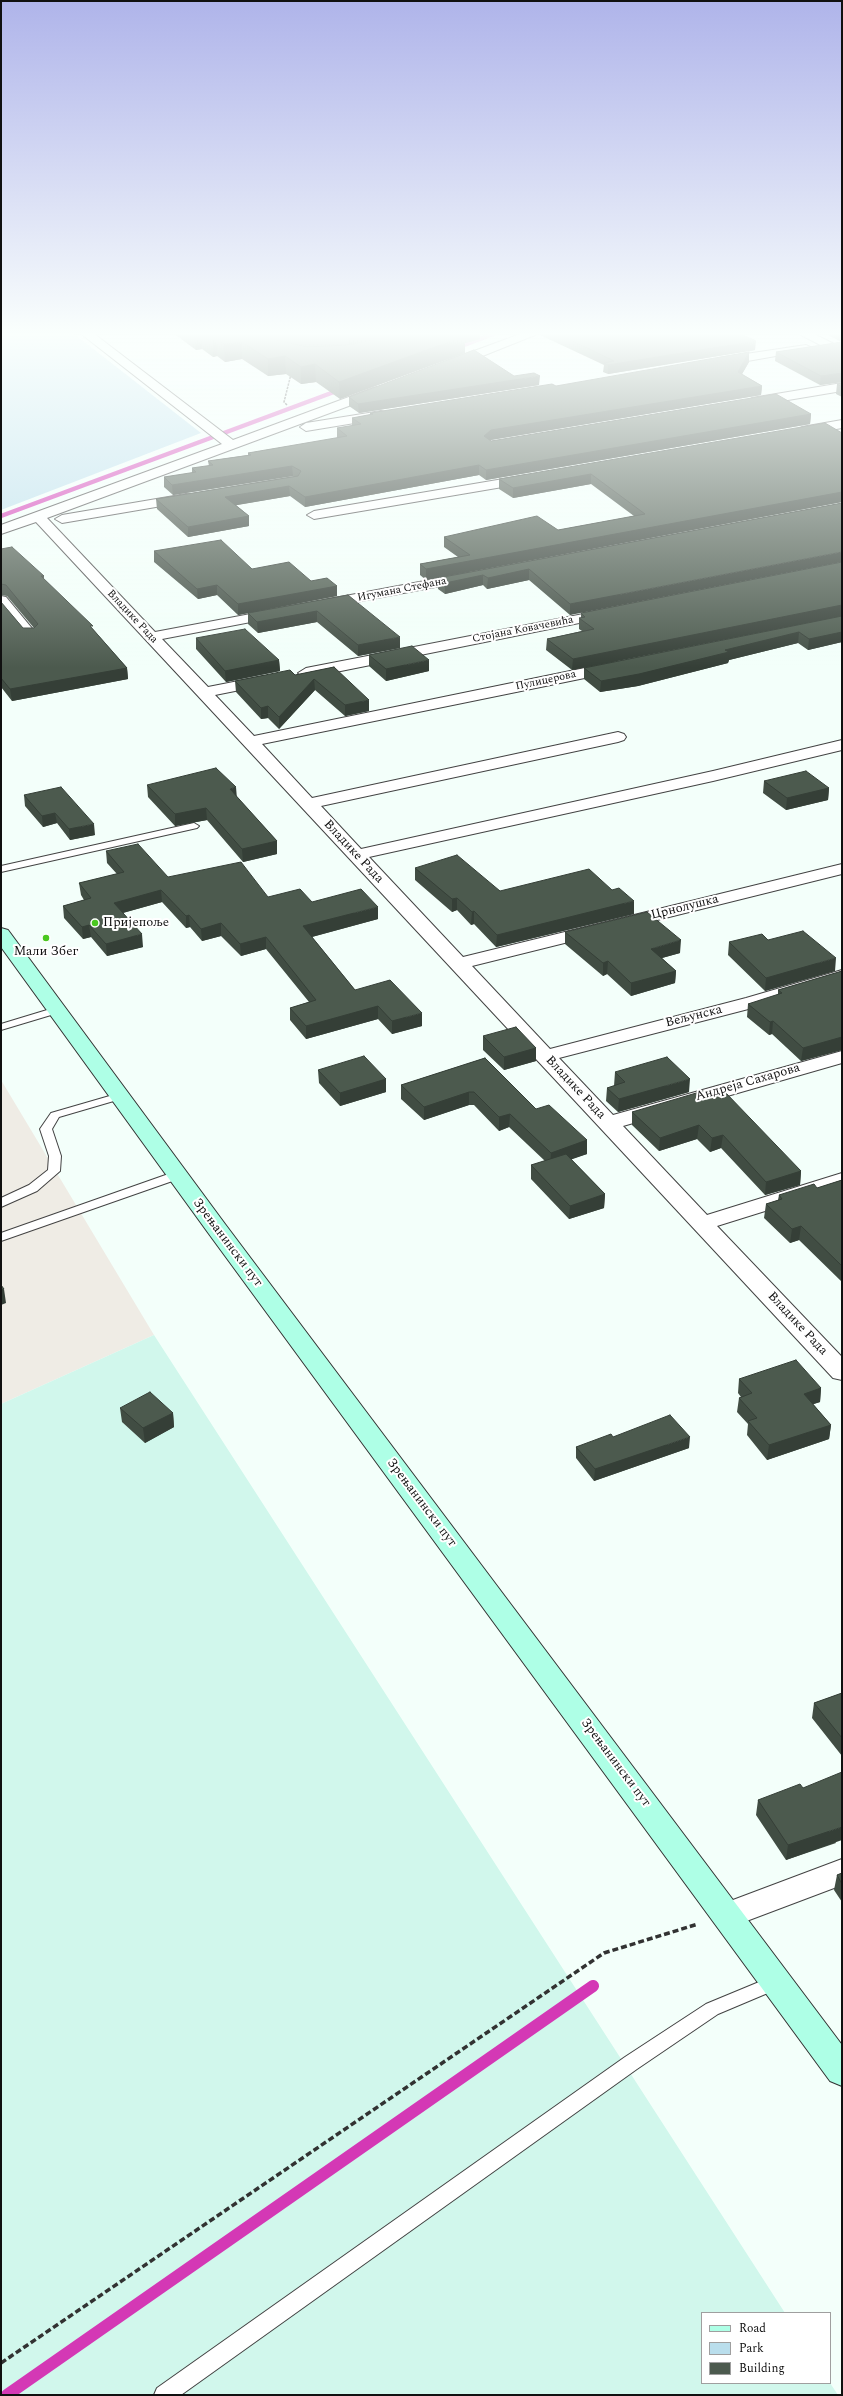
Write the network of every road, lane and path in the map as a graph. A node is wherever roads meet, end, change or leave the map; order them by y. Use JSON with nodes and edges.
{"nodes":[{"id":1,"x":232,"y":445,"type":"edge"},
{"id":2,"x":538,"y":477,"type":"edge"},
{"id":3,"x":199,"y":496,"type":"edge"},
{"id":4,"x":314,"y":516,"type":"dead end"},
{"id":5,"x":41,"y":520,"type":"junction"},
{"id":6,"x":1,"y":530,"type":"edge"},
{"id":7,"x":481,"y":575,"type":"edge"},
{"id":8,"x":1,"y":600,"type":"edge"},
{"id":9,"x":308,"y":607,"type":"edge"},
{"id":10,"x":292,"y":610,"type":"edge"},
{"id":11,"x":624,"y":610,"type":"edge"},
{"id":12,"x":30,"y":634,"type":"edge"},
{"id":13,"x":151,"y":637,"type":"junction"},
{"id":14,"x":631,"y":664,"type":"edge"},
{"id":15,"x":204,"y":693,"type":"junction"},
{"id":16,"x":618,"y":737,"type":"dead end"},
{"id":17,"x":249,"y":742,"type":"junction"},
{"id":18,"x":842,"y":745,"type":"edge"},
{"id":19,"x":308,"y":804,"type":"junction"},
{"id":20,"x":194,"y":826,"type":"dead end"},
{"id":21,"x":356,"y":855,"type":"junction"},
{"id":22,"x":1,"y":869,"type":"edge"},
{"id":23,"x":842,"y":869,"type":"edge"},
{"id":24,"x":1,"y":934,"type":"edge"},
{"id":25,"x":459,"y":964,"type":"junction"},
{"id":26,"x":842,"y":976,"type":"edge"},
{"id":27,"x":57,"y":1010,"type":"junction"},
{"id":28,"x":1,"y":1027,"type":"edge"},
{"id":29,"x":545,"y":1056,"type":"junction"},
{"id":30,"x":842,"y":1057,"type":"edge"},
{"id":31,"x":120,"y":1096,"type":"junction"},
{"id":32,"x":609,"y":1123,"type":"junction"},
{"id":33,"x":177,"y":1175,"type":"junction"},
{"id":34,"x":842,"y":1180,"type":"edge"},
{"id":35,"x":1,"y":1203,"type":"edge"},
{"id":36,"x":703,"y":1223,"type":"junction"},
{"id":37,"x":1,"y":1237,"type":"edge"},
{"id":38,"x":842,"y":1372,"type":"edge"},
{"id":39,"x":842,"y":1872,"type":"edge"},
{"id":40,"x":728,"y":1915,"type":"junction"},
{"id":41,"x":776,"y":1982,"type":"junction"},
{"id":42,"x":842,"y":2071,"type":"edge"},
{"id":43,"x":1,"y":2363,"type":"edge"},
{"id":44,"x":164,"y":2395,"type":"edge"}],
"edges":[{"from":1,"to":5,"type":"street"},
{"from":2,"to":4,"type":"street"},
{"from":3,"to":5,"type":"street"},
{"from":5,"to":6,"type":"street"},
{"from":5,"to":13,"type":"street","name":"Владике Рада"},
{"from":7,"to":9,"type":"street","name":"Игумана Стефана"},
{"from":8,"to":12,"type":"street"},
{"from":10,"to":13,"type":"street"},
{"from":11,"to":15,"type":"street","name":"Стојана Ковачевића"},
{"from":13,"to":15,"type":"street","name":"Владике Рада"},
{"from":14,"to":17,"type":"street","name":"Пулицерова"},
{"from":15,"to":17,"type":"street","name":"Владике Рада"},
{"from":16,"to":19,"type":"street","name":"Владике Рада"},
{"from":17,"to":19,"type":"street","name":"Владике Рада"},
{"from":18,"to":21,"type":"street"},
{"from":19,"to":21,"type":"street","name":"Владике Рада"},
{"from":20,"to":22,"type":"lane"},
{"from":21,"to":25,"type":"street","name":"Владике Рада"},
{"from":23,"to":25,"type":"street","name":"Црнолушка"},
{"from":24,"to":27,"type":"main road","name":"Зрењанински пут"},
{"from":25,"to":29,"type":"street","name":"Владике Рада"},
{"from":26,"to":29,"type":"street","name":"Вељунска"},
{"from":27,"to":28,"type":"lane"},
{"from":27,"to":31,"type":"main road","name":"Зрењанински пут"},
{"from":29,"to":32,"type":"street","name":"Владике Рада"},
{"from":30,"to":32,"type":"street","name":"Андреја Сахарова"},
{"from":31,"to":33,"type":"main road","name":"Зрењанински пут"},
{"from":31,"to":35,"type":"lane"},
{"from":32,"to":36,"type":"street","name":"Владике Рада"},
{"from":33,"to":37,"type":"lane"},
{"from":33,"to":40,"type":"main road","name":"Зрењанински пут"},
{"from":34,"to":36,"type":"street"},
{"from":36,"to":38,"type":"street","name":"Владике Рада"},
{"from":39,"to":40,"type":"street"},
{"from":40,"to":41,"type":"main road","name":"Зрењанински пут"},
{"from":40,"to":43,"type":"path"},
{"from":41,"to":42,"type":"main road","name":"Зрењанински пут"},
{"from":41,"to":44,"type":"lane"}]}
